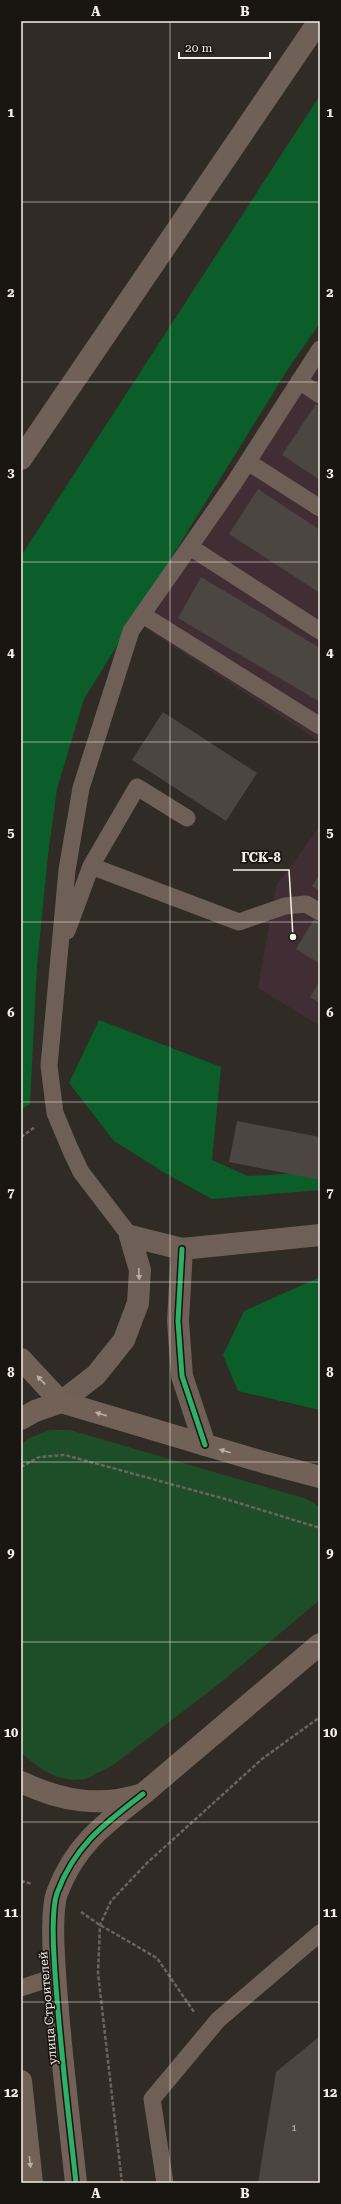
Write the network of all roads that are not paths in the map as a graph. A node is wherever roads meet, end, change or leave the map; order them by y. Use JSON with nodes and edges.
{"nodes":[{"id":1,"x":320,"y":21,"type":"edge"},
{"id":2,"x":320,"y":349,"type":"edge"},
{"id":3,"x":299,"y":381,"type":"junction"},
{"id":4,"x":320,"y":395,"type":"edge"},
{"id":5,"x":21,"y":459,"type":"edge"},
{"id":6,"x":248,"y":462,"type":"junction"},
{"id":7,"x":320,"y":508,"type":"edge"},
{"id":8,"x":190,"y":547,"type":"junction"},
{"id":9,"x":143,"y":615,"type":"junction"},
{"id":10,"x":320,"y":630,"type":"edge"},
{"id":11,"x":320,"y":726,"type":"edge"},
{"id":12,"x":187,"y":818,"type":"dead end"},
{"id":13,"x":91,"y":866,"type":"junction"},
{"id":14,"x":320,"y":912,"type":"edge"},
{"id":15,"x":59,"y":954,"type":"junction"},
{"id":16,"x":130,"y":1236,"type":"junction"},
{"id":17,"x":320,"y":1236,"type":"edge"},
{"id":18,"x":182,"y":1249,"type":"junction"},
{"id":19,"x":21,"y":1358,"type":"edge"},
{"id":20,"x":61,"y":1402,"type":"junction"},
{"id":21,"x":21,"y":1419,"type":"edge"},
{"id":22,"x":205,"y":1445,"type":"junction"},
{"id":23,"x":320,"y":1476,"type":"edge"},
{"id":24,"x":320,"y":1644,"type":"edge"},
{"id":25,"x":21,"y":1782,"type":"edge"},
{"id":26,"x":143,"y":1794,"type":"junction"},
{"id":27,"x":320,"y":1933,"type":"edge"},
{"id":28,"x":54,"y":1977,"type":"junction"},
{"id":29,"x":21,"y":1988,"type":"edge"},
{"id":30,"x":21,"y":2081,"type":"edge"},
{"id":31,"x":32,"y":2183,"type":"edge"},
{"id":32,"x":76,"y":2183,"type":"edge"},
{"id":33,"x":165,"y":2183,"type":"edge"}],
"edges":[{"from":1,"to":5,"type":"main road"},
{"from":2,"to":3,"type":"lane"},
{"from":3,"to":4,"type":"lane"},
{"from":3,"to":6,"type":"lane"},
{"from":6,"to":7,"type":"lane"},
{"from":6,"to":8,"type":"lane"},
{"from":8,"to":9,"type":"lane"},
{"from":8,"to":10,"type":"lane"},
{"from":9,"to":11,"type":"lane"},
{"from":9,"to":15,"type":"lane"},
{"from":12,"to":13,"type":"lane"},
{"from":13,"to":14,"type":"lane"},
{"from":13,"to":15,"type":"lane"},
{"from":15,"to":16,"type":"lane"},
{"from":16,"to":18,"type":"street"},
{"from":16,"to":20,"type":"street","one_way":true},
{"from":17,"to":18,"type":"street"},
{"from":18,"to":22,"type":"street"},
{"from":20,"to":19,"type":"main road","one_way":true},
{"from":20,"to":21,"type":"main road"},
{"from":22,"to":20,"type":"main road","one_way":true},
{"from":23,"to":22,"type":"main road","one_way":true},
{"from":24,"to":26,"type":"main road","name":"улица Строителей"},
{"from":25,"to":26,"type":"main road"},
{"from":26,"to":28,"type":"main road","name":"улица Строителей"},
{"from":27,"to":33,"type":"lane"},
{"from":28,"to":29,"type":"lane"},
{"from":28,"to":32,"type":"main road","name":"улица Строителей"},
{"from":30,"to":31,"type":"main road","one_way":true}]}
